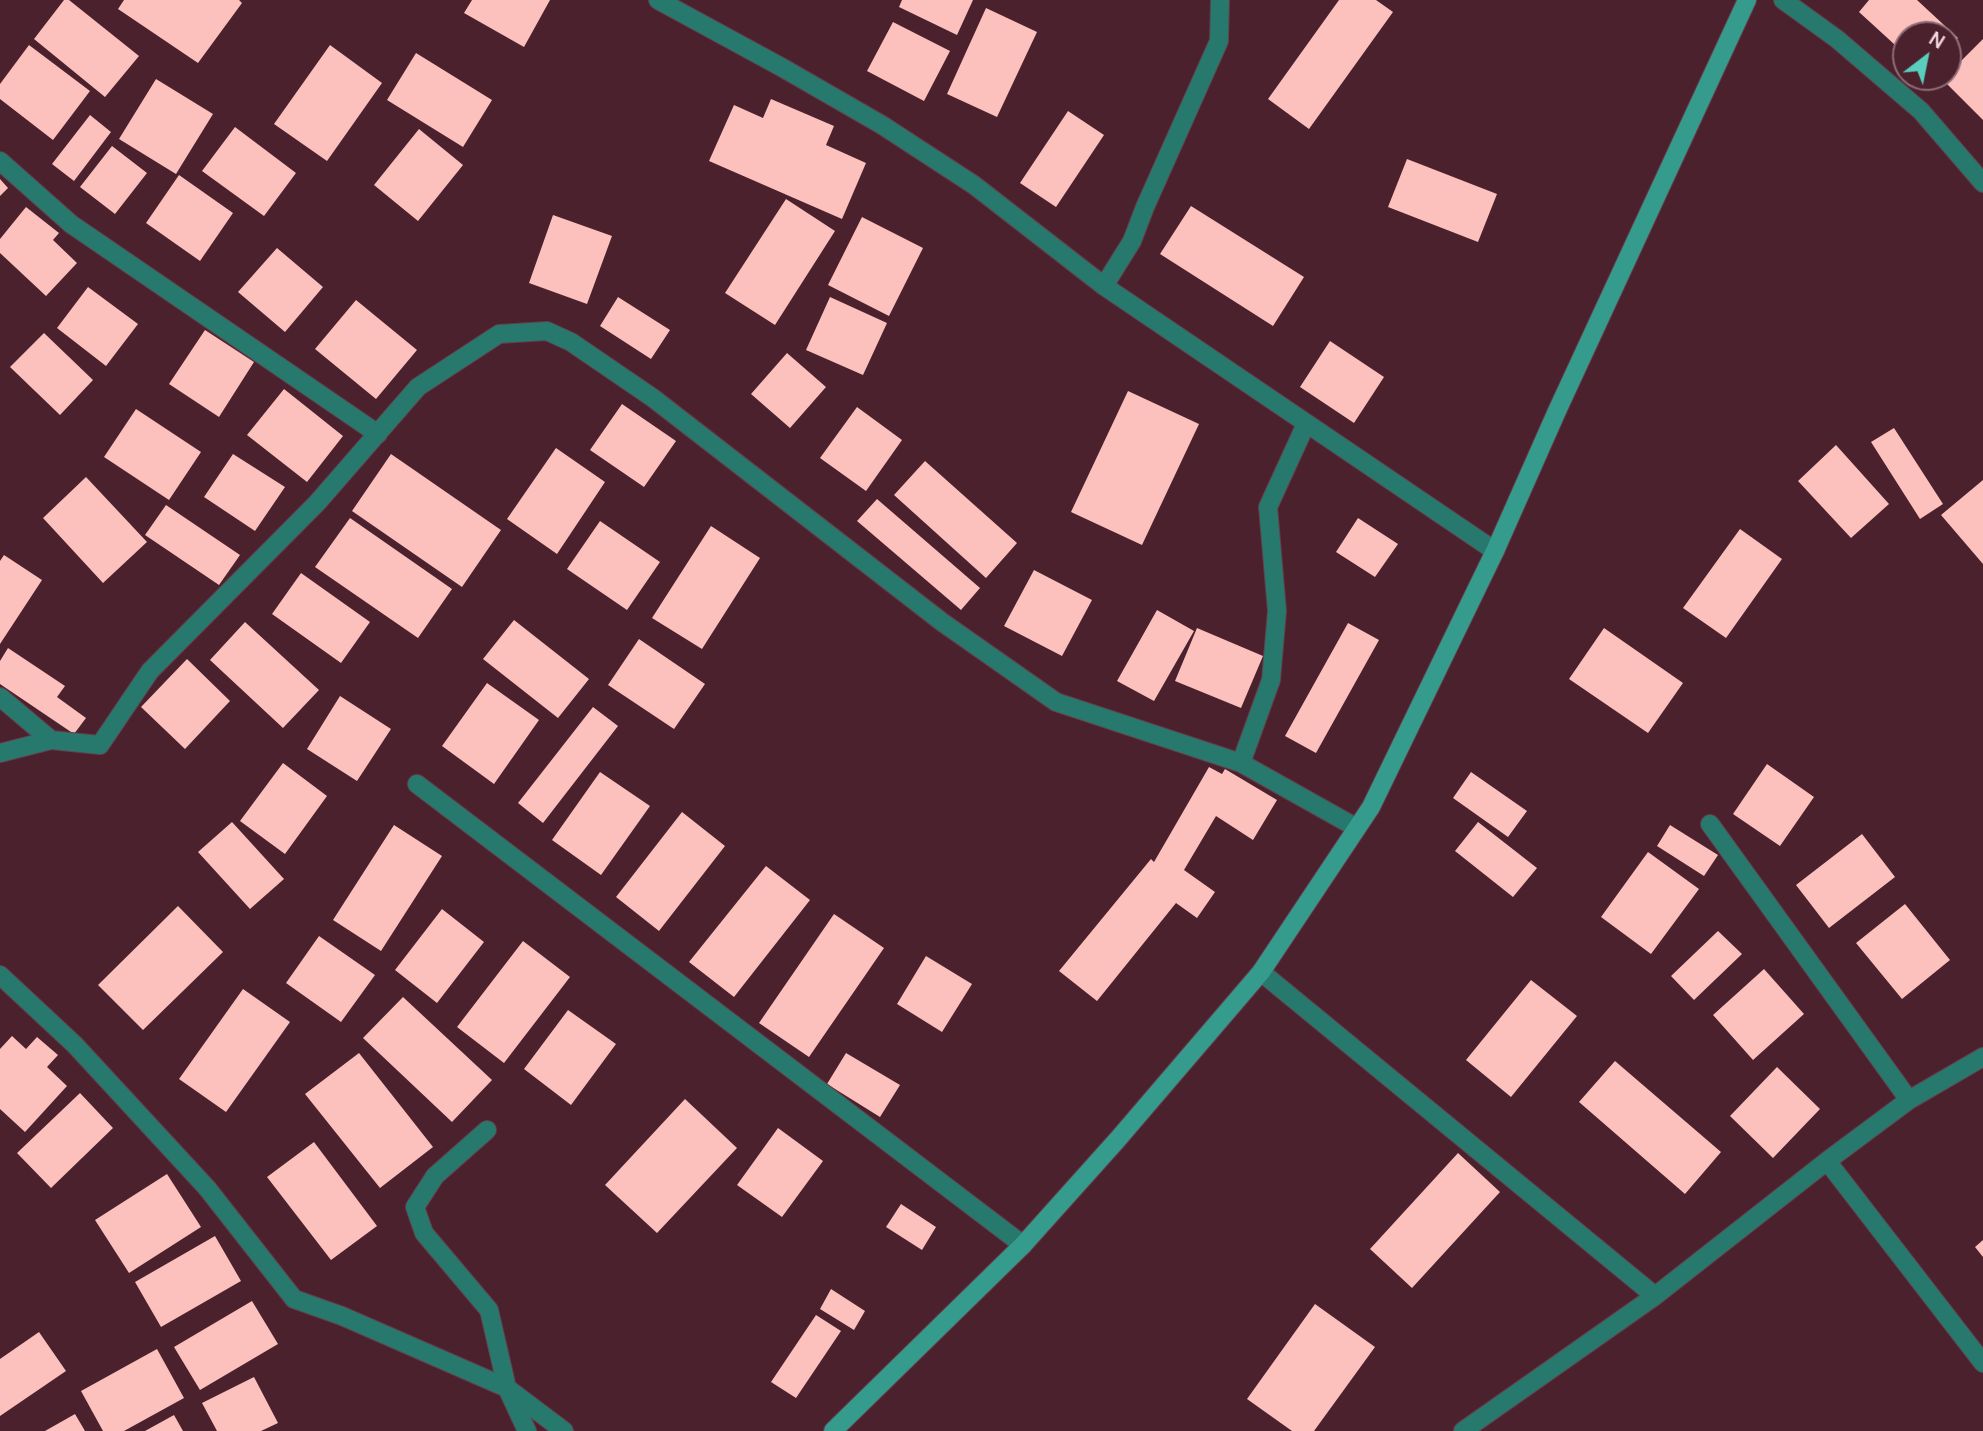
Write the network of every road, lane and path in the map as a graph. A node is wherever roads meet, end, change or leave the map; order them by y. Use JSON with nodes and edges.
{"nodes":[{"id":1,"x":658,"y":0,"type":"edge"},
{"id":2,"x":1220,"y":0,"type":"edge"},
{"id":3,"x":1747,"y":0,"type":"edge"},
{"id":4,"x":1783,"y":0,"type":"edge"},
{"id":5,"x":0,"y":161,"type":"edge"},
{"id":6,"x":1983,"y":183,"type":"edge"},
{"id":7,"x":1104,"y":286,"type":"junction"},
{"id":8,"x":1306,"y":424,"type":"junction"},
{"id":9,"x":378,"y":434,"type":"junction"},
{"id":10,"x":1495,"y":551,"type":"junction"},
{"id":11,"x":0,"y":697,"type":"edge"},
{"id":12,"x":51,"y":740,"type":"junction"},
{"id":13,"x":0,"y":753,"type":"edge"},
{"id":14,"x":1241,"y":763,"type":"junction"},
{"id":15,"x":417,"y":784,"type":"dead end"},
{"id":16,"x":1710,"y":824,"type":"dead end"},
{"id":17,"x":1357,"y":828,"type":"junction"},
{"id":18,"x":1261,"y":972,"type":"junction"},
{"id":19,"x":0,"y":975,"type":"edge"},
{"id":20,"x":1983,"y":1056,"type":"edge"},
{"id":21,"x":1909,"y":1100,"type":"junction"},
{"id":22,"x":487,"y":1130,"type":"dead end"},
{"id":23,"x":1826,"y":1161,"type":"junction"},
{"id":24,"x":1023,"y":1245,"type":"junction"},
{"id":25,"x":1655,"y":1296,"type":"junction"},
{"id":26,"x":1983,"y":1363,"type":"edge"},
{"id":27,"x":507,"y":1388,"type":"junction"},
{"id":28,"x":527,"y":1431,"type":"edge"},
{"id":29,"x":564,"y":1431,"type":"edge"},
{"id":30,"x":833,"y":1431,"type":"edge"},
{"id":31,"x":1463,"y":1431,"type":"edge"}],
"edges":[{"from":1,"to":7,"type":"street"},
{"from":2,"to":7,"type":"street"},
{"from":3,"to":10,"type":"main road"},
{"from":4,"to":6,"type":"street"},
{"from":5,"to":9,"type":"street"},
{"from":7,"to":8,"type":"street"},
{"from":8,"to":10,"type":"street"},
{"from":8,"to":14,"type":"street"},
{"from":9,"to":12,"type":"street"},
{"from":9,"to":14,"type":"street"},
{"from":10,"to":17,"type":"main road"},
{"from":11,"to":12,"type":"street"},
{"from":12,"to":13,"type":"street"},
{"from":14,"to":17,"type":"street"},
{"from":15,"to":24,"type":"street"},
{"from":16,"to":21,"type":"street"},
{"from":17,"to":18,"type":"main road"},
{"from":18,"to":24,"type":"main road"},
{"from":18,"to":25,"type":"street"},
{"from":19,"to":27,"type":"street"},
{"from":20,"to":21,"type":"street"},
{"from":21,"to":23,"type":"street"},
{"from":22,"to":27,"type":"street"},
{"from":23,"to":25,"type":"street"},
{"from":23,"to":26,"type":"street"},
{"from":24,"to":30,"type":"main road"},
{"from":25,"to":31,"type":"street"},
{"from":27,"to":28,"type":"street"},
{"from":27,"to":29,"type":"street"}]}
